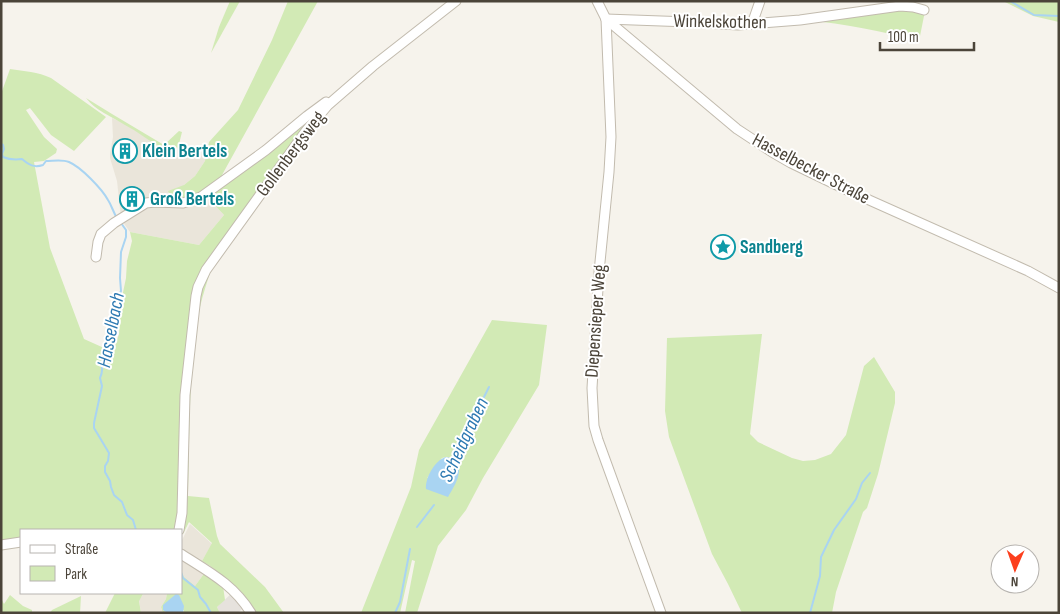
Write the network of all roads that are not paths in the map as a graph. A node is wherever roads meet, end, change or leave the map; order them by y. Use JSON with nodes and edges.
{"nodes":[{"id":1,"x":456,"y":1,"type":"edge"},
{"id":2,"x":597,"y":1,"type":"edge"},
{"id":3,"x":760,"y":1,"type":"edge"},
{"id":4,"x":924,"y":10,"type":"dead end"},
{"id":5,"x":606,"y":19,"type":"junction"},
{"id":6,"x":752,"y":24,"type":"junction"},
{"id":7,"x":335,"y":98,"type":"junction"},
{"id":8,"x":96,"y":257,"type":"dead end"},
{"id":9,"x":1059,"y":288,"type":"edge"},
{"id":10,"x":179,"y":529,"type":"edge"},
{"id":11,"x":20,"y":542,"type":"edge"},
{"id":12,"x":1,"y":545,"type":"edge"},
{"id":13,"x":182,"y":555,"type":"edge"},
{"id":14,"x":251,"y":613,"type":"edge"},
{"id":15,"x":661,"y":613,"type":"edge"}],
"edges":[{"from":1,"to":7,"type":"street","name":"Gollenbergsweg"},
{"from":2,"to":5,"type":"street","name":"Hasselbecker Straße"},
{"from":3,"to":6,"type":"street"},
{"from":4,"to":6,"type":"street","name":"Winkelskothen"},
{"from":5,"to":6,"type":"street","name":"Winkelskothen"},
{"from":5,"to":9,"type":"street","name":"Hasselbecker Straße"},
{"from":5,"to":15,"type":"street","name":"Diepensieper Weg"},
{"from":7,"to":8,"type":"street"},
{"from":7,"to":10,"type":"street","name":"Gollenbergsweg"},
{"from":11,"to":12,"type":"street"},
{"from":13,"to":14,"type":"street"}]}
